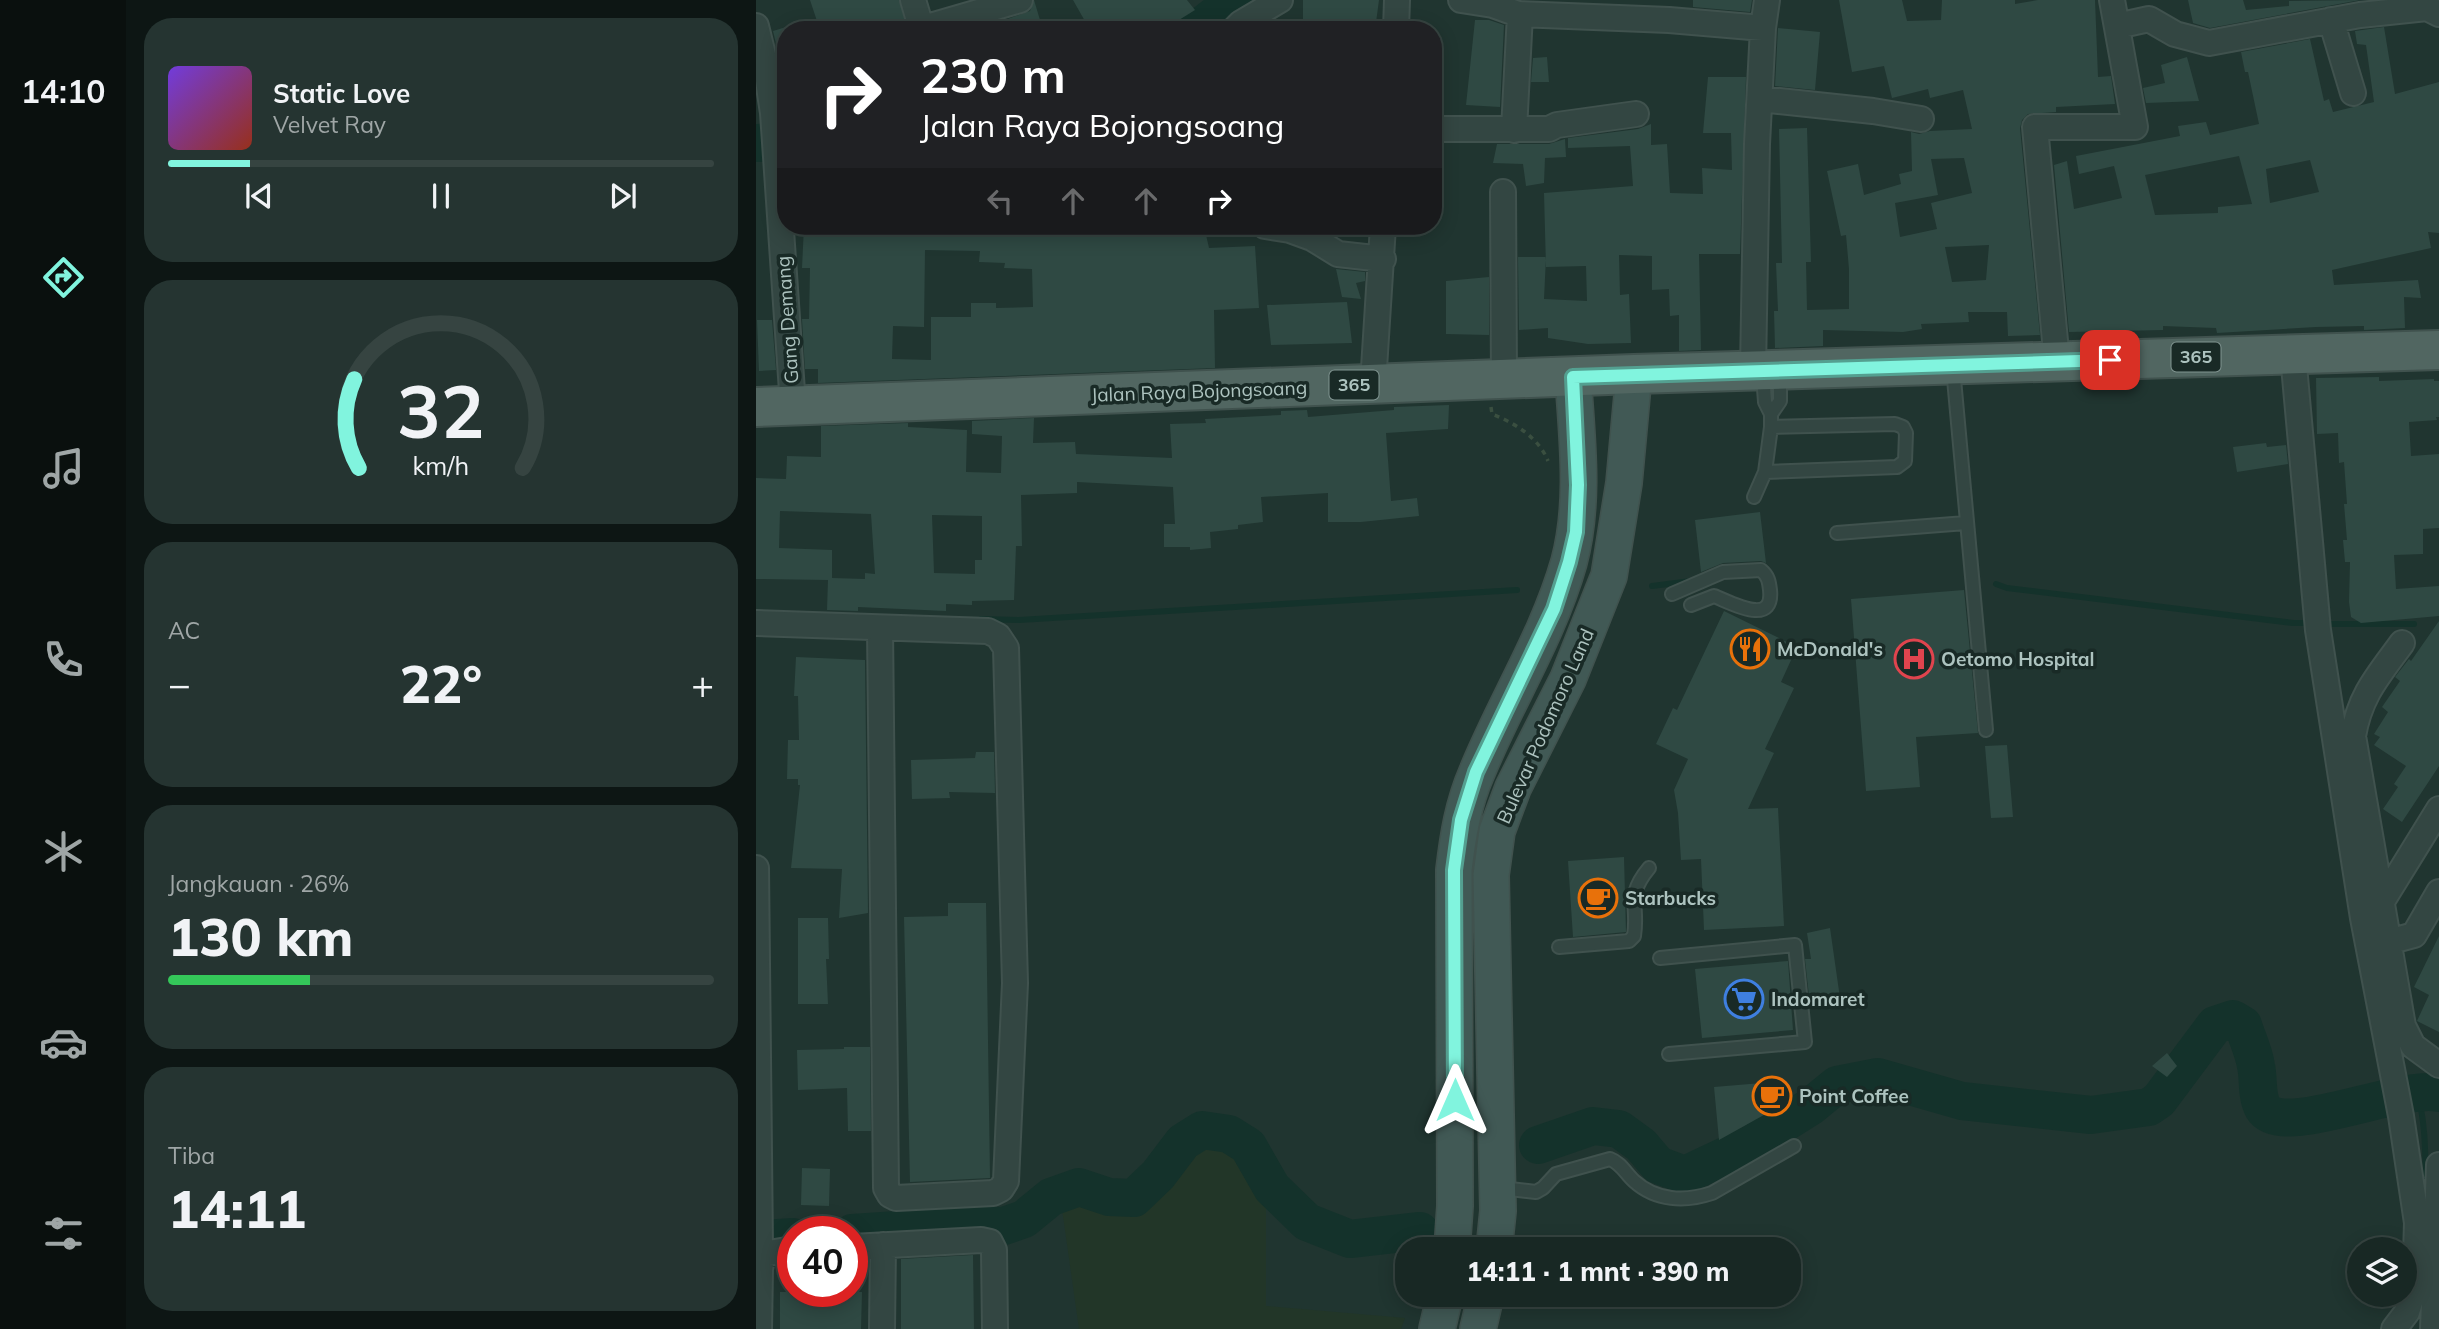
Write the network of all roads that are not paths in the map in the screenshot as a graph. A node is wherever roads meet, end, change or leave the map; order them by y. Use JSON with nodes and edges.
{"nodes":[{"id":1,"x":913,"y":0,"type":"edge"},
{"id":2,"x":1020,"y":0,"type":"edge"},
{"id":3,"x":1280,"y":0,"type":"edge"},
{"id":4,"x":1397,"y":0,"type":"edge"},
{"id":5,"x":1461,"y":0,"type":"edge"},
{"id":6,"x":1767,"y":0,"type":"edge"},
{"id":7,"x":2112,"y":0,"type":"edge"},
{"id":8,"x":1520,"y":13,"type":"junction"},
{"id":9,"x":2439,"y":14,"type":"edge"},
{"id":10,"x":2331,"y":20,"type":"junction"},
{"id":11,"x":920,"y":21,"type":"edge"},
{"id":12,"x":948,"y":21,"type":"edge"},
{"id":13,"x":1244,"y":21,"type":"edge"},
{"id":14,"x":1396,"y":21,"type":"edge"},
{"id":15,"x":756,"y":26,"type":"edge"},
{"id":16,"x":2117,"y":26,"type":"junction"},
{"id":17,"x":1763,"y":28,"type":"junction"},
{"id":18,"x":763,"y":87,"type":"edge"},
{"id":19,"x":2353,"y":93,"type":"dead end"},
{"id":20,"x":1760,"y":99,"type":"junction"},
{"id":21,"x":1636,"y":114,"type":"dead end"},
{"id":22,"x":1921,"y":119,"type":"dead end"},
{"id":23,"x":1442,"y":129,"type":"edge"},
{"id":24,"x":1514,"y":130,"type":"junction"},
{"id":25,"x":774,"y":181,"type":"edge"},
{"id":26,"x":1503,"y":192,"type":"dead end"},
{"id":27,"x":1304,"y":235,"type":"edge"},
{"id":28,"x":1383,"y":235,"type":"edge"},
{"id":29,"x":1383,"y":259,"type":"junction"},
{"id":30,"x":2439,"y":350,"type":"edge"},
{"id":31,"x":2293,"y":355,"type":"junction"},
{"id":32,"x":2057,"y":362,"type":"junction"},
{"id":33,"x":1952,"y":365,"type":"junction"},
{"id":34,"x":1765,"y":370,"type":"junction"},
{"id":35,"x":1634,"y":374,"type":"junction"},
{"id":36,"x":1573,"y":377,"type":"junction"},
{"id":37,"x":1504,"y":379,"type":"junction"},
{"id":38,"x":1373,"y":384,"type":"junction"},
{"id":39,"x":774,"y":407,"type":"edge"},
{"id":40,"x":1771,"y":421,"type":"junction"},
{"id":41,"x":1765,"y":472,"type":"junction"},
{"id":42,"x":1754,"y":497,"type":"dead end"},
{"id":43,"x":1966,"y":523,"type":"junction"},
{"id":44,"x":1576,"y":532,"type":"junction"},
{"id":45,"x":1837,"y":533,"type":"dead end"},
{"id":46,"x":1616,"y":536,"type":"junction"},
{"id":47,"x":1672,"y":594,"type":"dead end"},
{"id":48,"x":1691,"y":605,"type":"dead end"},
{"id":49,"x":756,"y":623,"type":"edge"},
{"id":50,"x":880,"y":628,"type":"junction"},
{"id":51,"x":2402,"y":643,"type":"dead end"},
{"id":52,"x":1986,"y":730,"type":"dead end"},
{"id":53,"x":2439,"y":809,"type":"edge"},
{"id":54,"x":756,"y":868,"type":"edge"},
{"id":55,"x":1649,"y":868,"type":"dead end"},
{"id":56,"x":2439,"y":892,"type":"edge"},
{"id":57,"x":2381,"y":904,"type":"junction"},
{"id":58,"x":2388,"y":942,"type":"junction"},
{"id":59,"x":1559,"y":947,"type":"dead end"},
{"id":60,"x":1660,"y":958,"type":"dead end"},
{"id":61,"x":1669,"y":1054,"type":"dead end"},
{"id":62,"x":2439,"y":1065,"type":"edge"},
{"id":63,"x":757,"y":1079,"type":"edge"},
{"id":64,"x":1455,"y":1125,"type":"junction"},
{"id":65,"x":1496,"y":1126,"type":"junction"},
{"id":66,"x":1794,"y":1146,"type":"dead end"},
{"id":67,"x":2439,"y":1165,"type":"edge"},
{"id":68,"x":1497,"y":1187,"type":"junction"},
{"id":69,"x":1452,"y":1237,"type":"edge"},
{"id":70,"x":1495,"y":1237,"type":"edge"},
{"id":71,"x":761,"y":1243,"type":"junction"},
{"id":72,"x":883,"y":1245,"type":"junction"},
{"id":73,"x":777,"y":1246,"type":"edge"},
{"id":74,"x":868,"y":1246,"type":"edge"},
{"id":75,"x":1442,"y":1307,"type":"edge"},
{"id":76,"x":1483,"y":1307,"type":"edge"},
{"id":77,"x":759,"y":1329,"type":"edge"},
{"id":78,"x":882,"y":1329,"type":"edge"},
{"id":79,"x":995,"y":1329,"type":"edge"},
{"id":80,"x":1437,"y":1329,"type":"edge"},
{"id":81,"x":1478,"y":1329,"type":"edge"},
{"id":82,"x":2393,"y":1329,"type":"edge"},
{"id":83,"x":2433,"y":1329,"type":"edge"}],
"edges":[{"from":1,"to":11,"type":"street"},
{"from":2,"to":12,"type":"street"},
{"from":3,"to":13,"type":"street"},
{"from":4,"to":14,"type":"street"},
{"from":5,"to":8,"type":"street"},
{"from":6,"to":17,"type":"street"},
{"from":7,"to":16,"type":"street"},
{"from":8,"to":17,"type":"street"},
{"from":8,"to":24,"type":"street"},
{"from":9,"to":10,"type":"street"},
{"from":10,"to":16,"type":"street"},
{"from":10,"to":19,"type":"street"},
{"from":15,"to":18,"type":"street","name":"Gang Demang"},
{"from":16,"to":32,"type":"street"},
{"from":17,"to":20,"type":"street"},
{"from":18,"to":25,"type":"street","name":"Gang Demang"},
{"from":20,"to":22,"type":"street"},
{"from":20,"to":34,"type":"street"},
{"from":21,"to":24,"type":"street"},
{"from":23,"to":24,"type":"street"},
{"from":25,"to":39,"type":"street","name":"Gang Demang"},
{"from":26,"to":37,"type":"street"},
{"from":27,"to":29,"type":"street"},
{"from":28,"to":29,"type":"street"},
{"from":29,"to":38,"type":"street"},
{"from":30,"to":31,"type":"main road","name":"Jalan Raya Bojongsoang","number":"365"},
{"from":31,"to":32,"type":"main road","name":"Jalan Raya Bojongsoang","number":"365"},
{"from":31,"to":82,"type":"street"},
{"from":32,"to":33,"type":"main road","name":"Jalan Raya Bojongsoang","number":"365"},
{"from":33,"to":34,"type":"main road","name":"Jalan Raya Bojongsoang","number":"365"},
{"from":33,"to":43,"type":"lane"},
{"from":34,"to":35,"type":"main road","name":"Jalan Raya Bojongsoang","number":"365"},
{"from":34,"to":40,"type":"lane"},
{"from":35,"to":36,"type":"main road","name":"Jalan Raya Bojongsoang","number":"365"},
{"from":35,"to":46,"type":"street","name":"Bulevar Podomoro Land"},
{"from":36,"to":37,"type":"main road","name":"Jalan Raya Bojongsoang","number":"365"},
{"from":36,"to":44,"type":"street","name":"Bulevar Podomoro Land"},
{"from":37,"to":38,"type":"main road","name":"Jalan Raya Bojongsoang","number":"365"},
{"from":38,"to":39,"type":"main road","name":"Jalan Raya Bojongsoang","number":"365"},
{"from":40,"to":41,"type":"lane"},
{"from":40,"to":41,"type":"lane"},
{"from":41,"to":42,"type":"lane"},
{"from":43,"to":45,"type":"lane"},
{"from":43,"to":52,"type":"lane"},
{"from":44,"to":46,"type":"street"},
{"from":44,"to":64,"type":"street","name":"Bulevar Podomoro Land"},
{"from":46,"to":65,"type":"street","name":"Bulevar Podomoro Land"},
{"from":47,"to":48,"type":"lane"},
{"from":49,"to":50,"type":"street"},
{"from":50,"to":50,"type":"street"},
{"from":51,"to":57,"type":"street"},
{"from":53,"to":57,"type":"street"},
{"from":54,"to":63,"type":"street"},
{"from":55,"to":59,"type":"lane"},
{"from":56,"to":58,"type":"street"},
{"from":57,"to":58,"type":"street"},
{"from":58,"to":62,"type":"street"},
{"from":60,"to":61,"type":"lane"},
{"from":63,"to":71,"type":"street"},
{"from":64,"to":65,"type":"street"},
{"from":64,"to":69,"type":"street","name":"Bulevar Podomoro Land"},
{"from":65,"to":68,"type":"street","name":"Bulevar Podomoro Land"},
{"from":66,"to":68,"type":"lane"},
{"from":67,"to":83,"type":"street"},
{"from":68,"to":70,"type":"street","name":"Bulevar Podomoro Land"},
{"from":71,"to":73,"type":"street"},
{"from":71,"to":77,"type":"street"},
{"from":72,"to":74,"type":"street"},
{"from":72,"to":78,"type":"street"},
{"from":72,"to":79,"type":"street"},
{"from":75,"to":80,"type":"street"},
{"from":76,"to":81,"type":"street"}]}
